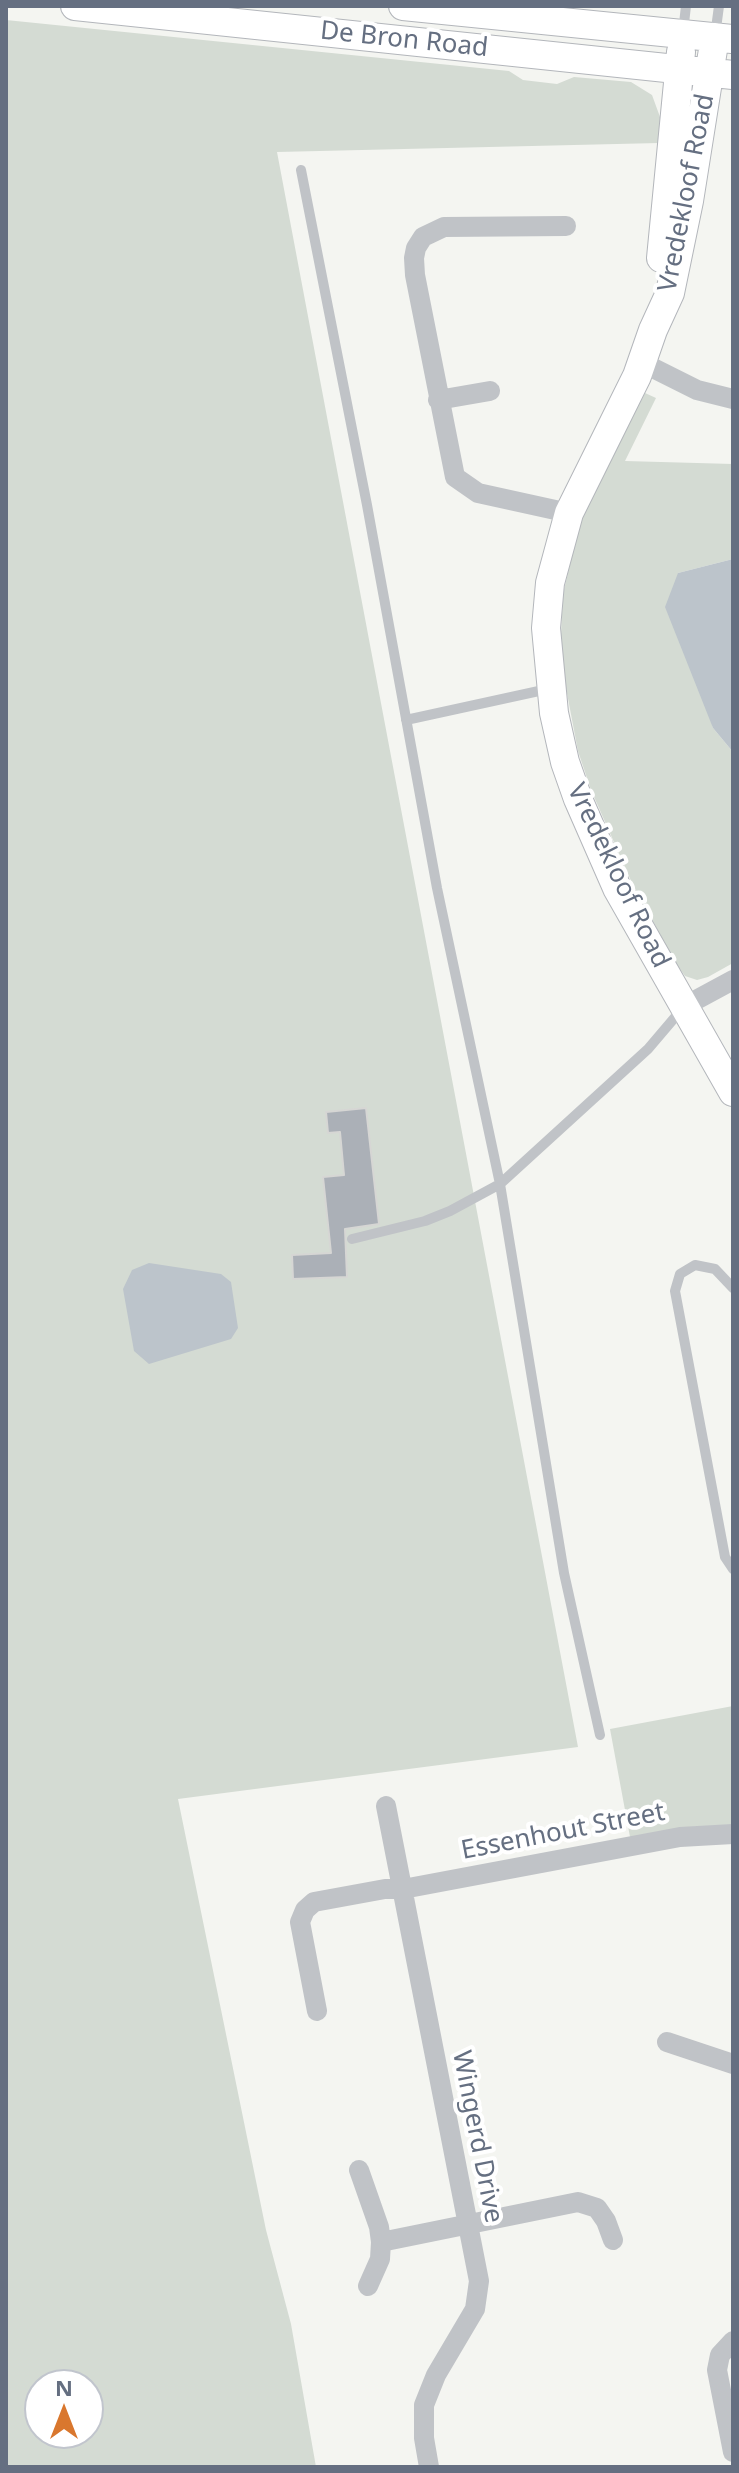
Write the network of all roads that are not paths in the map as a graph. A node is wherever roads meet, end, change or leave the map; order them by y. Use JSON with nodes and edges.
{"nodes":[{"id":1,"x":75,"y":6,"type":"edge"},
{"id":2,"x":403,"y":6,"type":"edge"},
{"id":3,"x":686,"y":6,"type":"edge"},
{"id":4,"x":719,"y":6,"type":"edge"},
{"id":5,"x":683,"y":34,"type":"junction"},
{"id":6,"x":724,"y":38,"type":"edge"},
{"id":7,"x":679,"y":70,"type":"junction"},
{"id":8,"x":722,"y":74,"type":"edge"},
{"id":9,"x":301,"y":170,"type":"dead end"},
{"id":10,"x":566,"y":226,"type":"dead end"},
{"id":11,"x":653,"y":330,"type":"junction"},
{"id":12,"x":643,"y":363,"type":"junction"},
{"id":13,"x":490,"y":391,"type":"dead end"},
{"id":14,"x":733,"y":399,"type":"edge"},
{"id":15,"x":438,"y":400,"type":"junction"},
{"id":16,"x":569,"y":513,"type":"junction"},
{"id":17,"x":550,"y":689,"type":"junction"},
{"id":18,"x":406,"y":720,"type":"junction"},
{"id":19,"x":733,"y":980,"type":"edge"},
{"id":20,"x":683,"y":1007,"type":"junction"},
{"id":21,"x":733,"y":1092,"type":"edge"},
{"id":22,"x":500,"y":1184,"type":"junction"},
{"id":23,"x":352,"y":1239,"type":"dead end"},
{"id":24,"x":733,"y":1288,"type":"edge"},
{"id":25,"x":733,"y":1569,"type":"edge"},
{"id":26,"x":600,"y":1735,"type":"dead end"},
{"id":27,"x":386,"y":1806,"type":"dead end"},
{"id":28,"x":733,"y":1834,"type":"edge"},
{"id":29,"x":403,"y":1889,"type":"junction"},
{"id":30,"x":317,"y":2011,"type":"dead end"},
{"id":31,"x":667,"y":2042,"type":"dead end"},
{"id":32,"x":733,"y":2064,"type":"edge"},
{"id":33,"x":359,"y":2170,"type":"dead end"},
{"id":34,"x":467,"y":2224,"type":"junction"},
{"id":35,"x":613,"y":2240,"type":"dead end"},
{"id":36,"x":381,"y":2242,"type":"junction"},
{"id":37,"x":368,"y":2286,"type":"dead end"},
{"id":38,"x":732,"y":2342,"type":"edge"},
{"id":39,"x":733,"y":2452,"type":"edge"},
{"id":40,"x":429,"y":2467,"type":"edge"}],
"edges":[{"from":1,"to":7,"type":"street","name":"De Bron Road"},
{"from":2,"to":5,"type":"street","name":"De Bron Road"},
{"from":3,"to":5,"type":"lane","name":"Vredekloof Road"},
{"from":4,"to":6,"type":"lane","name":"Vredekloof Road"},
{"from":5,"to":6,"type":"street","name":"De Bron Road"},
{"from":5,"to":7,"type":"street","name":"Vredekloof Road"},
{"from":6,"to":8,"type":"street","name":"Vredekloof Road"},
{"from":7,"to":8,"type":"street","name":"De Bron Road"},
{"from":7,"to":11,"type":"street","name":"Vredekloof Road"},
{"from":8,"to":11,"type":"street","name":"Vredekloof Road"},
{"from":9,"to":18,"type":"lane"},
{"from":10,"to":15,"type":"street"},
{"from":11,"to":12,"type":"street","name":"Vredekloof Road"},
{"from":12,"to":14,"type":"street"},
{"from":12,"to":16,"type":"street","name":"Vredekloof Road"},
{"from":13,"to":15,"type":"street"},
{"from":15,"to":16,"type":"street"},
{"from":16,"to":17,"type":"street","name":"Vredekloof Road"},
{"from":17,"to":18,"type":"lane"},
{"from":17,"to":20,"type":"street","name":"Vredekloof Road"},
{"from":18,"to":22,"type":"lane"},
{"from":19,"to":20,"type":"street"},
{"from":20,"to":21,"type":"street","name":"Vredekloof Road"},
{"from":20,"to":22,"type":"lane"},
{"from":22,"to":23,"type":"lane"},
{"from":22,"to":26,"type":"lane"},
{"from":24,"to":25,"type":"lane"},
{"from":27,"to":29,"type":"street","name":"Wingerd Drive"},
{"from":28,"to":29,"type":"street","name":"Essenhout Street"},
{"from":29,"to":30,"type":"street","name":"Essenhout Street"},
{"from":29,"to":34,"type":"street","name":"Wingerd Drive"},
{"from":31,"to":32,"type":"street"},
{"from":33,"to":36,"type":"street"},
{"from":34,"to":35,"type":"street"},
{"from":34,"to":36,"type":"street"},
{"from":34,"to":40,"type":"street","name":"Wingerd Drive"},
{"from":36,"to":37,"type":"street"},
{"from":38,"to":39,"type":"street"}]}
